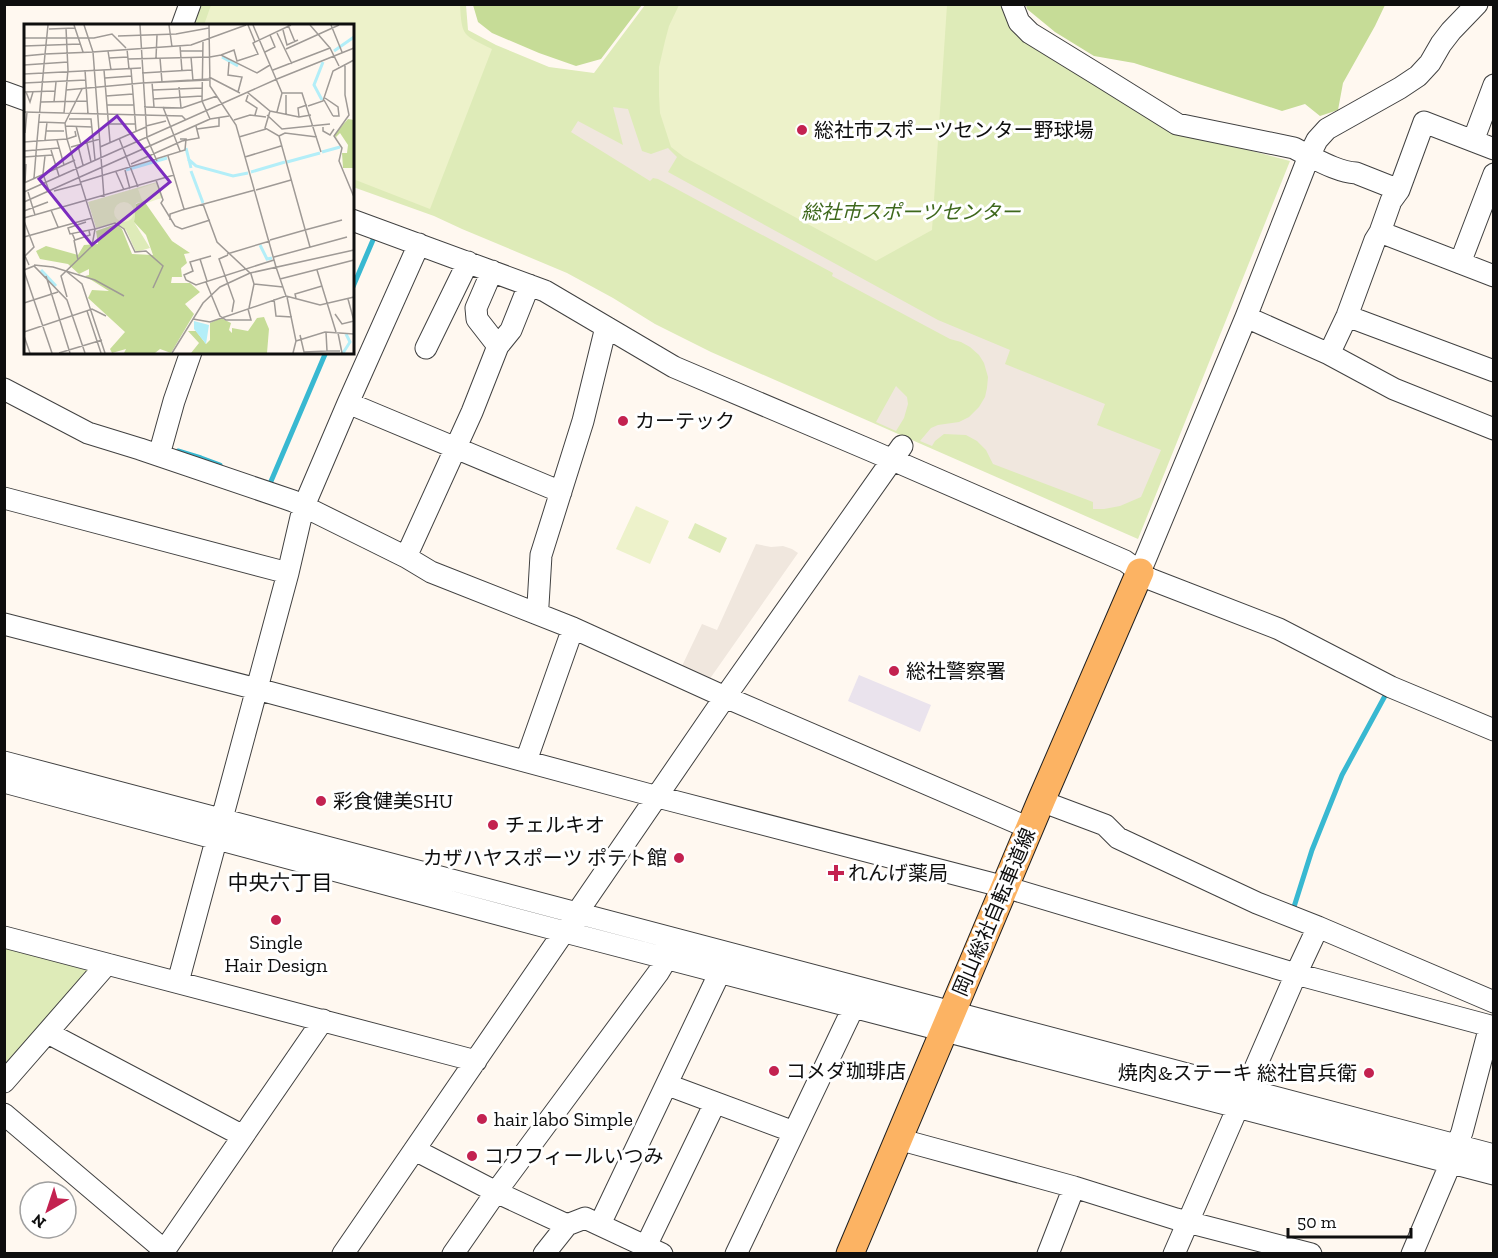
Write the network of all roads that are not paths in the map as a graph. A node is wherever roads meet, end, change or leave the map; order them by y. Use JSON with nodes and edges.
{"nodes":[{"id":1,"x":190,"y":4,"type":"edge"},
{"id":2,"x":1012,"y":4,"type":"edge"},
{"id":3,"x":1477,"y":4,"type":"edge"},
{"id":4,"x":183,"y":24,"type":"edge"},
{"id":5,"x":1494,"y":85,"type":"edge"},
{"id":6,"x":4,"y":92,"type":"edge"},
{"id":7,"x":24,"y":99,"type":"edge"},
{"id":8,"x":1473,"y":141,"type":"junction"},
{"id":9,"x":1494,"y":149,"type":"edge"},
{"id":10,"x":1309,"y":156,"type":"junction"},
{"id":11,"x":1494,"y":174,"type":"edge"},
{"id":12,"x":1399,"y":190,"type":"junction"},
{"id":13,"x":354,"y":221,"type":"edge"},
{"id":14,"x":1380,"y":232,"type":"junction"},
{"id":15,"x":419,"y":244,"type":"junction"},
{"id":16,"x":468,"y":262,"type":"junction"},
{"id":17,"x":1460,"y":263,"type":"junction"},
{"id":18,"x":492,"y":271,"type":"junction"},
{"id":19,"x":1494,"y":276,"type":"edge"},
{"id":20,"x":529,"y":285,"type":"junction"},
{"id":21,"x":1347,"y":316,"type":"junction"},
{"id":22,"x":1246,"y":317,"type":"junction"},
{"id":23,"x":606,"y":327,"type":"junction"},
{"id":24,"x":498,"y":346,"type":"junction"},
{"id":25,"x":426,"y":348,"type":"dead end"},
{"id":26,"x":190,"y":354,"type":"edge"},
{"id":27,"x":1329,"y":354,"type":"junction"},
{"id":28,"x":1494,"y":371,"type":"edge"},
{"id":29,"x":4,"y":389,"type":"edge"},
{"id":30,"x":348,"y":403,"type":"junction"},
{"id":31,"x":1494,"y":429,"type":"edge"},
{"id":32,"x":455,"y":448,"type":"junction"},
{"id":33,"x":160,"y":449,"type":"junction"},
{"id":34,"x":897,"y":453,"type":"junction"},
{"id":35,"x":561,"y":492,"type":"junction"},
{"id":36,"x":4,"y":498,"type":"edge"},
{"id":37,"x":306,"y":502,"type":"junction"},
{"id":38,"x":407,"y":553,"type":"junction"},
{"id":39,"x":1140,"y":572,"type":"junction"},
{"id":40,"x":288,"y":573,"type":"junction"},
{"id":41,"x":537,"y":610,"type":"junction"},
{"id":42,"x":4,"y":624,"type":"edge"},
{"id":43,"x":573,"y":628,"type":"junction"},
{"id":44,"x":257,"y":689,"type":"junction"},
{"id":45,"x":725,"y":697,"type":"junction"},
{"id":46,"x":1494,"y":730,"type":"edge"},
{"id":47,"x":526,"y":761,"type":"junction"},
{"id":48,"x":4,"y":762,"type":"edge"},
{"id":49,"x":4,"y":782,"type":"edge"},
{"id":50,"x":658,"y":797,"type":"junction"},
{"id":51,"x":1041,"y":801,"type":"junction"},
{"id":52,"x":1029,"y":828,"type":"junction"},
{"id":53,"x":219,"y":829,"type":"junction"},
{"id":54,"x":1005,"y":887,"type":"junction"},
{"id":55,"x":578,"y":913,"type":"junction"},
{"id":56,"x":1318,"y":927,"type":"junction"},
{"id":57,"x":565,"y":932,"type":"junction"},
{"id":58,"x":4,"y":936,"type":"edge"},
{"id":59,"x":667,"y":958,"type":"junction"},
{"id":60,"x":107,"y":964,"type":"junction"},
{"id":61,"x":720,"y":972,"type":"junction"},
{"id":62,"x":1296,"y":975,"type":"junction"},
{"id":63,"x":178,"y":982,"type":"junction"},
{"id":64,"x":1494,"y":1002,"type":"edge"},
{"id":65,"x":854,"y":1006,"type":"junction"},
{"id":66,"x":323,"y":1020,"type":"junction"},
{"id":67,"x":948,"y":1021,"type":"junction"},
{"id":68,"x":1492,"y":1027,"type":"edge"},
{"id":69,"x":48,"y":1033,"type":"junction"},
{"id":70,"x":476,"y":1061,"type":"junction"},
{"id":71,"x":4,"y":1083,"type":"edge"},
{"id":72,"x":668,"y":1085,"type":"junction"},
{"id":73,"x":1242,"y":1098,"type":"junction"},
{"id":74,"x":715,"y":1103,"type":"junction"},
{"id":75,"x":4,"y":1114,"type":"edge"},
{"id":76,"x":794,"y":1132,"type":"junction"},
{"id":77,"x":243,"y":1136,"type":"junction"},
{"id":78,"x":898,"y":1139,"type":"junction"},
{"id":79,"x":415,"y":1150,"type":"junction"},
{"id":80,"x":1454,"y":1154,"type":"junction"},
{"id":81,"x":1494,"y":1155,"type":"edge"},
{"id":82,"x":1494,"y":1174,"type":"edge"},
{"id":83,"x":1074,"y":1187,"type":"junction"},
{"id":84,"x":496,"y":1192,"type":"junction"},
{"id":85,"x":1188,"y":1221,"type":"junction"},
{"id":86,"x":600,"y":1224,"type":"junction"},
{"id":87,"x":567,"y":1225,"type":"junction"},
{"id":88,"x":1247,"y":1245,"type":"edge"},
{"id":89,"x":654,"y":1250,"type":"edge"},
{"id":90,"x":163,"y":1252,"type":"edge"},
{"id":91,"x":344,"y":1254,"type":"edge"},
{"id":92,"x":453,"y":1254,"type":"edge"},
{"id":93,"x":544,"y":1254,"type":"edge"},
{"id":94,"x":736,"y":1254,"type":"edge"},
{"id":95,"x":850,"y":1254,"type":"edge"},
{"id":96,"x":1048,"y":1254,"type":"edge"},
{"id":97,"x":1174,"y":1254,"type":"edge"},
{"id":98,"x":1311,"y":1254,"type":"edge"},
{"id":99,"x":1412,"y":1254,"type":"edge"}],
"edges":[{"from":1,"to":4,"type":"street"},
{"from":2,"to":10,"type":"street"},
{"from":3,"to":10,"type":"street"},
{"from":5,"to":8,"type":"street"},
{"from":6,"to":7,"type":"street"},
{"from":8,"to":9,"type":"street"},
{"from":8,"to":12,"type":"street"},
{"from":10,"to":12,"type":"street"},
{"from":10,"to":22,"type":"street"},
{"from":11,"to":17,"type":"street"},
{"from":12,"to":14,"type":"street"},
{"from":13,"to":15,"type":"street"},
{"from":14,"to":17,"type":"street"},
{"from":14,"to":21,"type":"street"},
{"from":15,"to":16,"type":"street"},
{"from":15,"to":30,"type":"street"},
{"from":16,"to":18,"type":"street"},
{"from":16,"to":25,"type":"street"},
{"from":17,"to":19,"type":"street"},
{"from":18,"to":20,"type":"street"},
{"from":18,"to":24,"type":"street"},
{"from":20,"to":23,"type":"street"},
{"from":20,"to":24,"type":"street"},
{"from":21,"to":27,"type":"street"},
{"from":21,"to":28,"type":"street"},
{"from":22,"to":27,"type":"street"},
{"from":22,"to":39,"type":"street"},
{"from":23,"to":34,"type":"street"},
{"from":23,"to":35,"type":"street"},
{"from":24,"to":32,"type":"street"},
{"from":26,"to":33,"type":"street"},
{"from":27,"to":31,"type":"street"},
{"from":29,"to":33,"type":"street"},
{"from":30,"to":32,"type":"street"},
{"from":30,"to":37,"type":"street"},
{"from":32,"to":35,"type":"street"},
{"from":32,"to":38,"type":"street"},
{"from":33,"to":37,"type":"street"},
{"from":34,"to":39,"type":"street"},
{"from":34,"to":45,"type":"street"},
{"from":35,"to":41,"type":"street"},
{"from":36,"to":40,"type":"street"},
{"from":37,"to":38,"type":"street"},
{"from":37,"to":40,"type":"street"},
{"from":38,"to":41,"type":"street"},
{"from":39,"to":46,"type":"street"},
{"from":39,"to":51,"type":"main road","name":"岡山総社自転車道線"},
{"from":40,"to":44,"type":"street"},
{"from":41,"to":43,"type":"street"},
{"from":42,"to":44,"type":"street"},
{"from":43,"to":45,"type":"street"},
{"from":43,"to":47,"type":"street"},
{"from":44,"to":47,"type":"street"},
{"from":44,"to":53,"type":"street"},
{"from":45,"to":50,"type":"street"},
{"from":45,"to":52,"type":"street"},
{"from":47,"to":50,"type":"street"},
{"from":48,"to":53,"type":"street"},
{"from":49,"to":53,"type":"street"},
{"from":50,"to":54,"type":"street"},
{"from":50,"to":55,"type":"street"},
{"from":51,"to":52,"type":"main road","name":"岡山総社自転車道線"},
{"from":51,"to":56,"type":"street"},
{"from":52,"to":54,"type":"main road","name":"岡山総社自転車道線"},
{"from":53,"to":55,"type":"street"},
{"from":53,"to":57,"type":"street"},
{"from":53,"to":63,"type":"street"},
{"from":54,"to":62,"type":"street"},
{"from":54,"to":67,"type":"main road","name":"岡山総社自転車道線"},
{"from":55,"to":57,"type":"street"},
{"from":55,"to":67,"type":"street"},
{"from":56,"to":62,"type":"street"},
{"from":56,"to":64,"type":"street"},
{"from":57,"to":59,"type":"street"},
{"from":57,"to":70,"type":"street"},
{"from":58,"to":60,"type":"street"},
{"from":59,"to":61,"type":"street"},
{"from":59,"to":84,"type":"street"},
{"from":60,"to":63,"type":"street"},
{"from":60,"to":69,"type":"street"},
{"from":61,"to":65,"type":"street"},
{"from":61,"to":72,"type":"street"},
{"from":62,"to":68,"type":"street"},
{"from":62,"to":73,"type":"street"},
{"from":63,"to":66,"type":"street"},
{"from":65,"to":67,"type":"street"},
{"from":65,"to":76,"type":"street"},
{"from":66,"to":70,"type":"street"},
{"from":66,"to":77,"type":"street"},
{"from":67,"to":73,"type":"street"},
{"from":67,"to":78,"type":"main road","name":"岡山総社自転車道線"},
{"from":68,"to":80,"type":"street"},
{"from":69,"to":71,"type":"street"},
{"from":69,"to":77,"type":"street"},
{"from":70,"to":79,"type":"street"},
{"from":72,"to":74,"type":"street"},
{"from":72,"to":86,"type":"street"},
{"from":73,"to":80,"type":"street"},
{"from":73,"to":85,"type":"street"},
{"from":74,"to":76,"type":"street"},
{"from":74,"to":89,"type":"street"},
{"from":75,"to":90,"type":"street"},
{"from":76,"to":94,"type":"street"},
{"from":77,"to":90,"type":"street"},
{"from":78,"to":83,"type":"street"},
{"from":78,"to":95,"type":"main road","name":"岡山総社自転車道線"},
{"from":79,"to":84,"type":"street"},
{"from":79,"to":91,"type":"street"},
{"from":80,"to":81,"type":"street"},
{"from":80,"to":82,"type":"street"},
{"from":80,"to":99,"type":"street"},
{"from":83,"to":85,"type":"street"},
{"from":83,"to":96,"type":"street"},
{"from":84,"to":87,"type":"street"},
{"from":84,"to":92,"type":"street"},
{"from":85,"to":88,"type":"street"},
{"from":85,"to":97,"type":"street"},
{"from":86,"to":87,"type":"street"},
{"from":86,"to":89,"type":"street"},
{"from":87,"to":93,"type":"street"},
{"from":88,"to":98,"type":"street"}]}
